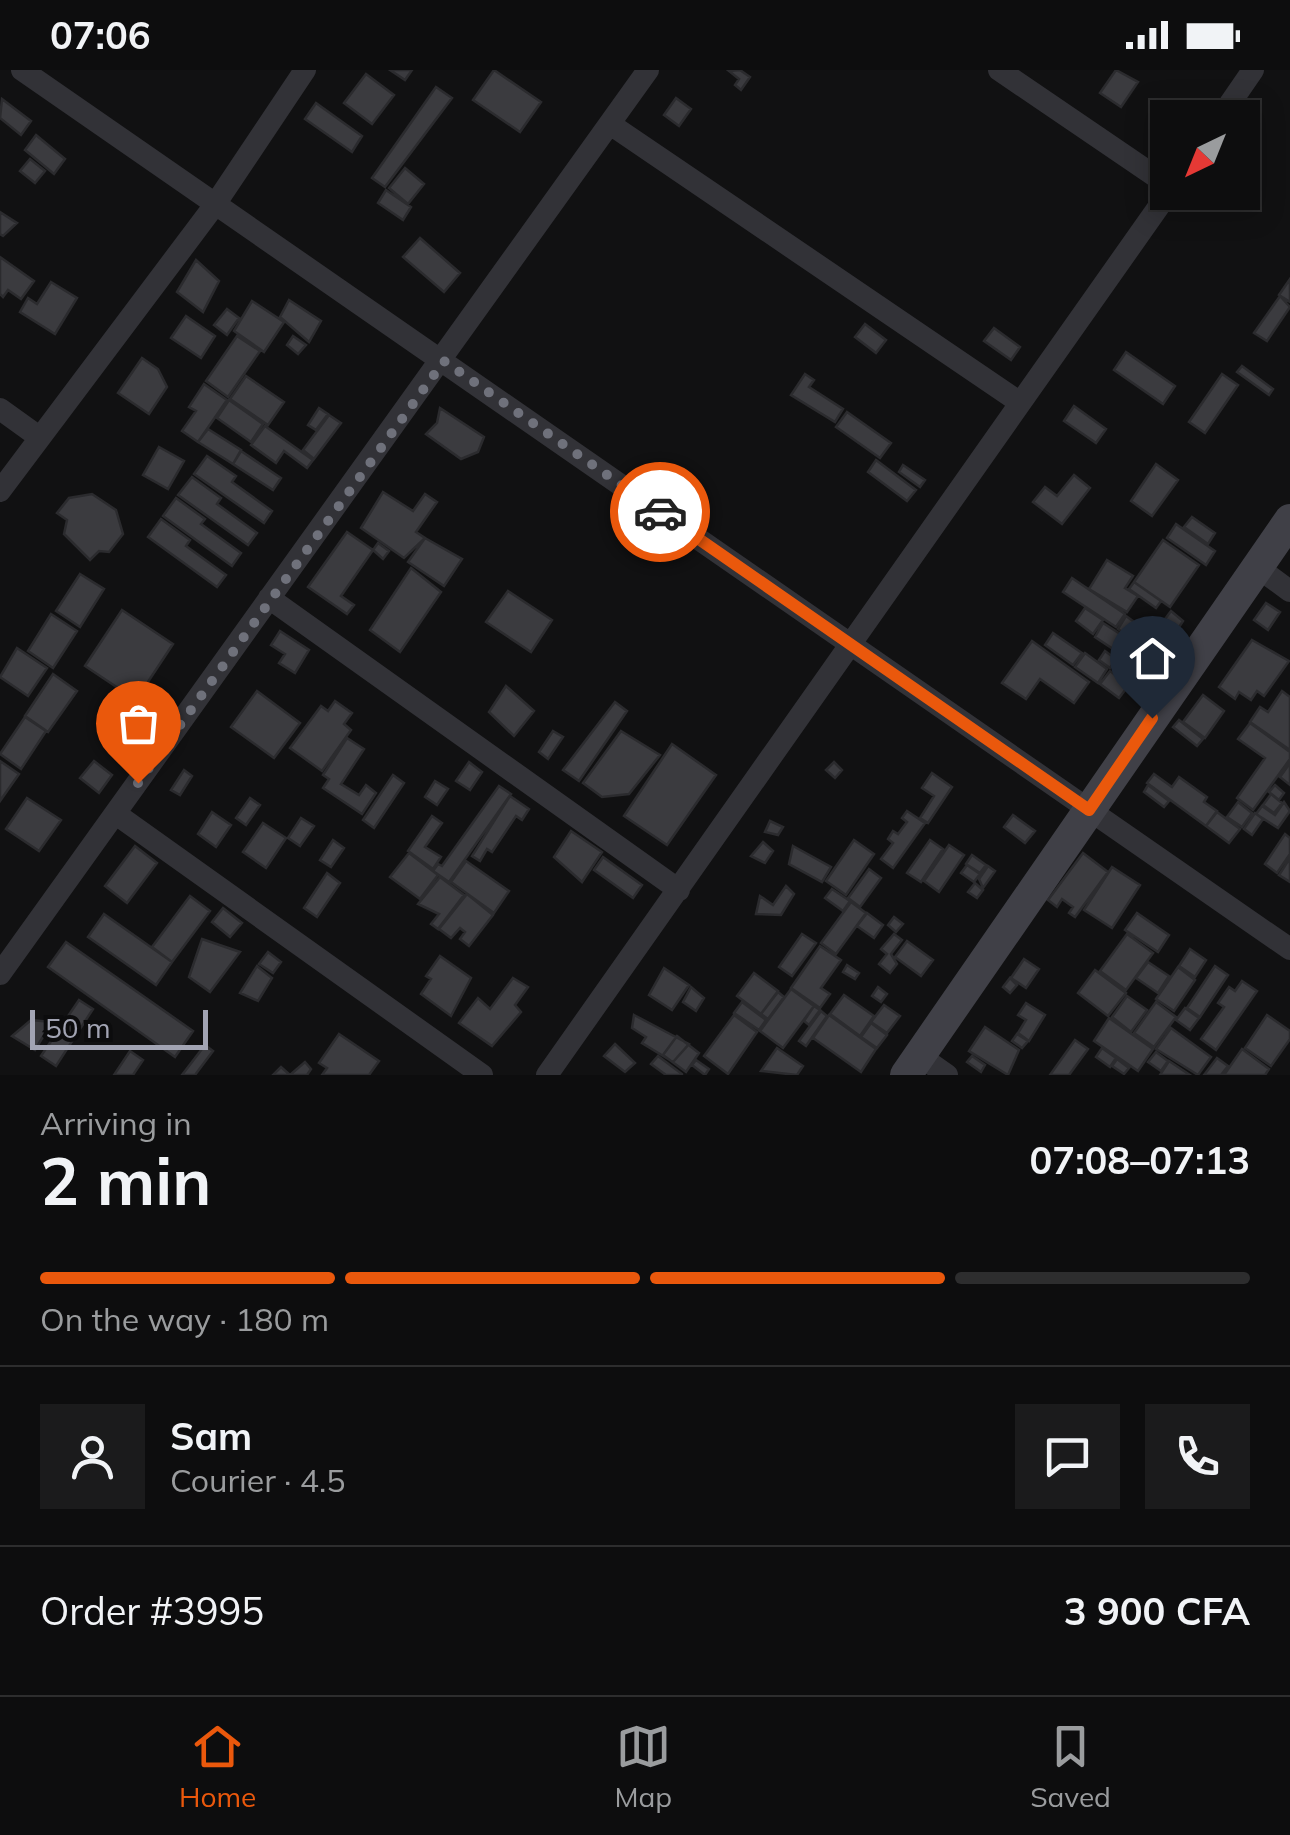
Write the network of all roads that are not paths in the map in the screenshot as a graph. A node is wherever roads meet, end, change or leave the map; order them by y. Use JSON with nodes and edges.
{"nodes":[{"id":1,"x":22,"y":70,"type":"edge"},
{"id":2,"x":305,"y":70,"type":"edge"},
{"id":3,"x":648,"y":70,"type":"edge"},
{"id":4,"x":999,"y":70,"type":"edge"},
{"id":5,"x":1253,"y":70,"type":"edge"},
{"id":6,"x":1232,"y":100,"type":"edge"},
{"id":7,"x":610,"y":124,"type":"junction"},
{"id":8,"x":1150,"y":176,"type":"edge"},
{"id":9,"x":214,"y":206,"type":"junction"},
{"id":10,"x":1153,"y":210,"type":"edge"},
{"id":11,"x":444,"y":361,"type":"junction"},
{"id":12,"x":1019,"y":402,"type":"junction"},
{"id":13,"x":0,"y":409,"type":"edge"},
{"id":14,"x":38,"y":436,"type":"junction"},
{"id":15,"x":0,"y":491,"type":"edge"},
{"id":16,"x":1290,"y":520,"type":"edge"},
{"id":17,"x":1256,"y":567,"type":"junction"},
{"id":18,"x":1290,"y":591,"type":"edge"},
{"id":19,"x":270,"y":598,"type":"junction"},
{"id":20,"x":853,"y":646,"type":"junction"},
{"id":21,"x":1089,"y":810,"type":"junction"},
{"id":22,"x":116,"y":814,"type":"junction"},
{"id":23,"x":679,"y":890,"type":"junction"},
{"id":24,"x":1290,"y":949,"type":"edge"},
{"id":25,"x":0,"y":974,"type":"edge"},
{"id":26,"x":913,"y":1065,"type":"edge"},
{"id":27,"x":482,"y":1075,"type":"edge"},
{"id":28,"x":548,"y":1075,"type":"edge"},
{"id":29,"x":947,"y":1075,"type":"edge"}],
"edges":[{"from":1,"to":9,"type":"street"},
{"from":2,"to":9,"type":"street"},
{"from":3,"to":7,"type":"street"},
{"from":4,"to":8,"type":"street"},
{"from":5,"to":6,"type":"street"},
{"from":7,"to":11,"type":"street"},
{"from":7,"to":12,"type":"street"},
{"from":9,"to":11,"type":"street"},
{"from":9,"to":14,"type":"street"},
{"from":10,"to":12,"type":"street"},
{"from":11,"to":19,"type":"street"},
{"from":11,"to":20,"type":"street"},
{"from":12,"to":20,"type":"street"},
{"from":13,"to":14,"type":"street"},
{"from":14,"to":15,"type":"street"},
{"from":16,"to":17,"type":"street"},
{"from":17,"to":18,"type":"street"},
{"from":17,"to":21,"type":"street"},
{"from":19,"to":22,"type":"street"},
{"from":19,"to":23,"type":"street"},
{"from":20,"to":21,"type":"street"},
{"from":20,"to":23,"type":"street"},
{"from":21,"to":24,"type":"street"},
{"from":21,"to":26,"type":"street"},
{"from":22,"to":25,"type":"street"},
{"from":22,"to":27,"type":"street"},
{"from":23,"to":28,"type":"street"},
{"from":26,"to":29,"type":"street"}]}
